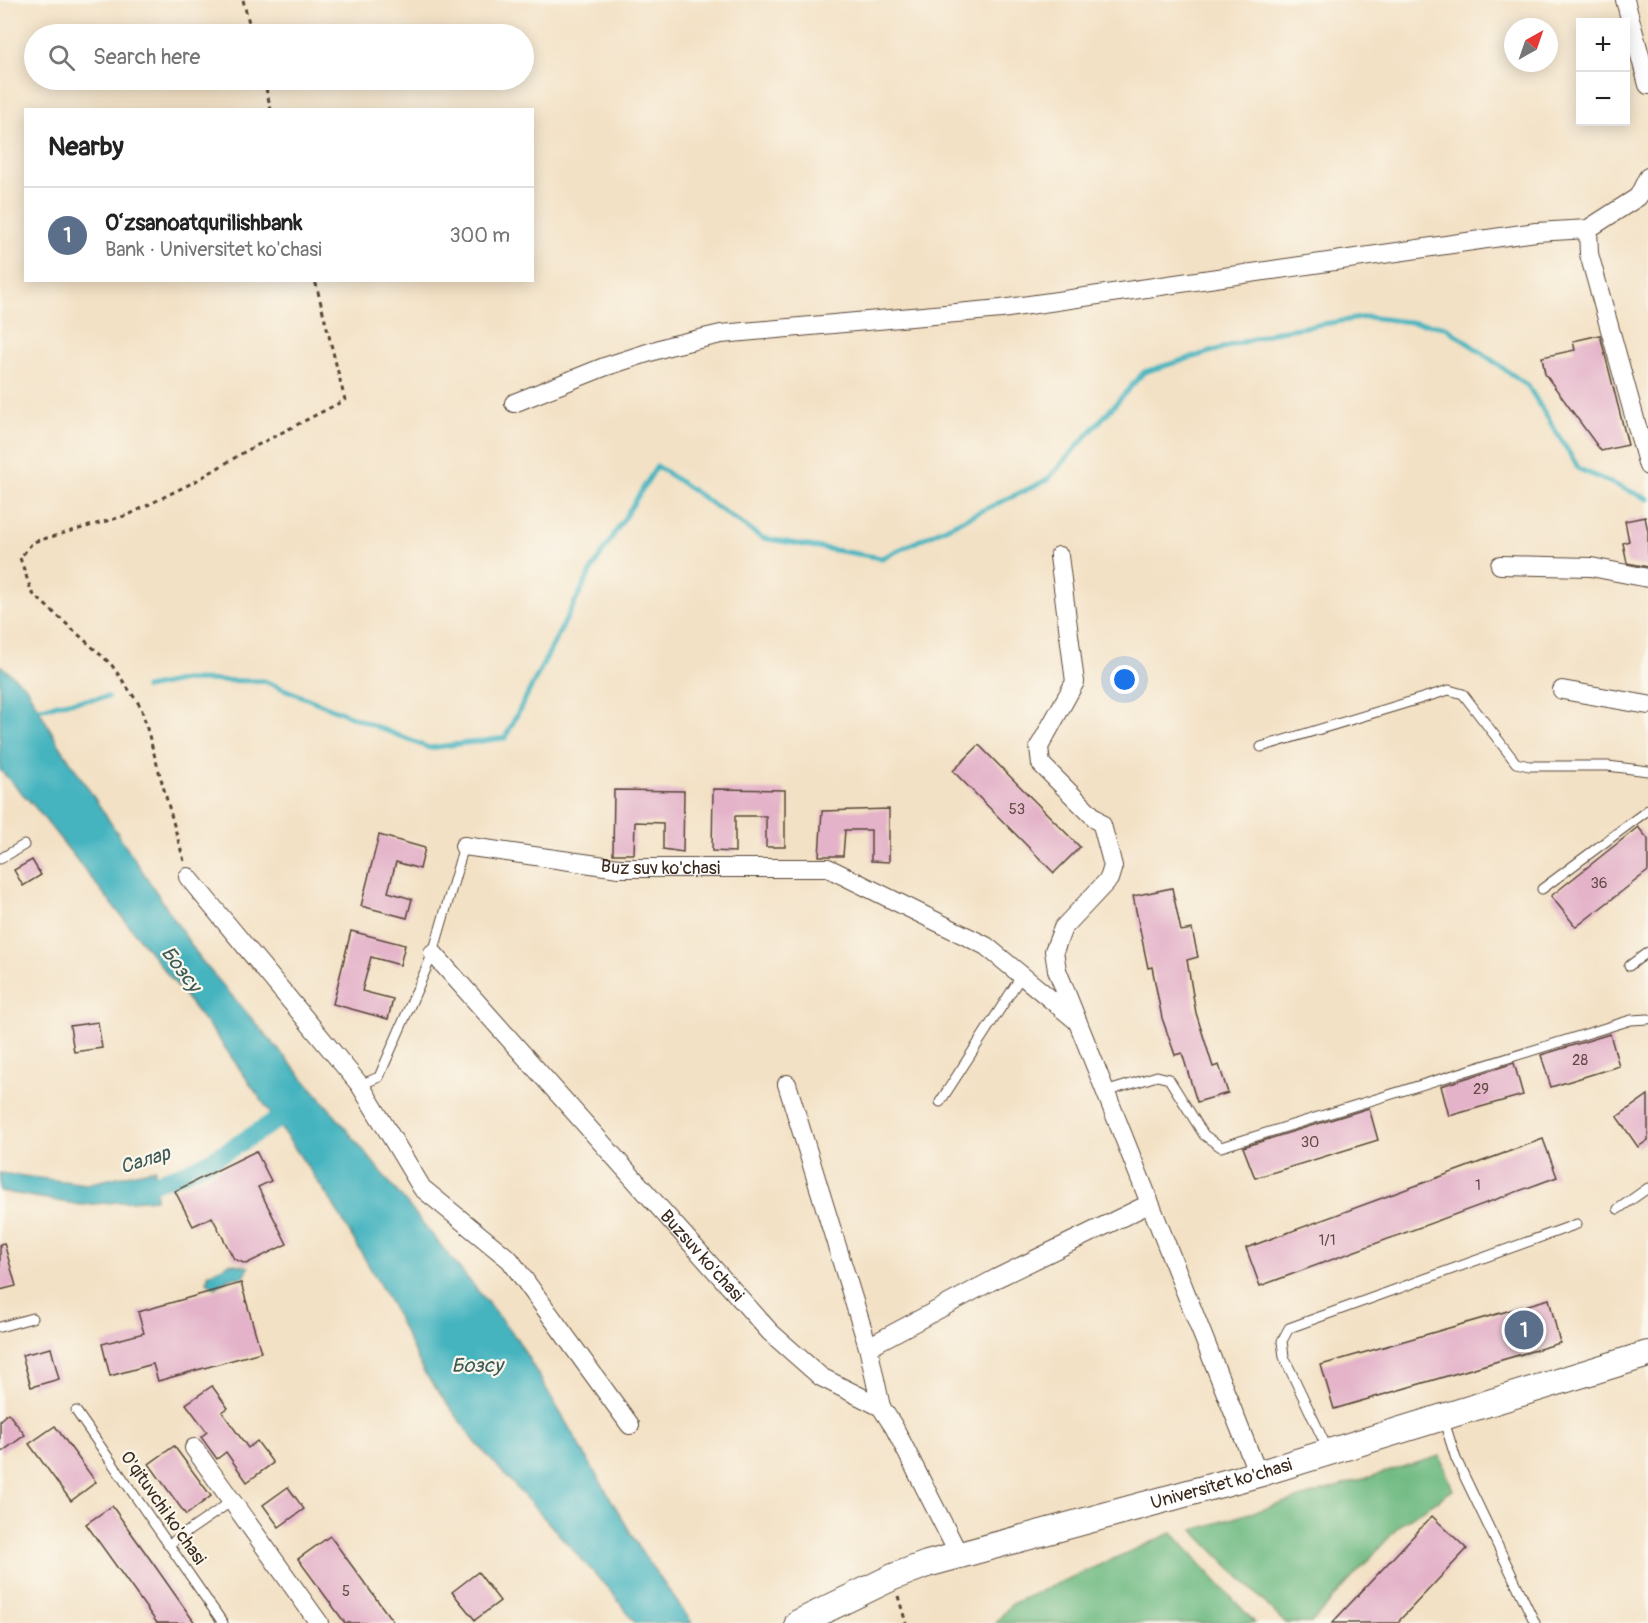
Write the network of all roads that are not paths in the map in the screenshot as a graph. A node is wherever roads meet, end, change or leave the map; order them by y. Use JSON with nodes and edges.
{"nodes":[{"id":1,"x":1625,"y":0,"type":"edge"},
{"id":2,"x":1648,"y":85,"type":"edge"},
{"id":3,"x":1648,"y":177,"type":"edge"},
{"id":4,"x":1588,"y":229,"type":"junction"},
{"id":5,"x":514,"y":403,"type":"dead end"},
{"id":6,"x":1648,"y":464,"type":"edge"},
{"id":7,"x":1059,"y":556,"type":"dead end"},
{"id":8,"x":1500,"y":565,"type":"dead end"},
{"id":9,"x":1648,"y":578,"type":"edge"},
{"id":10,"x":1562,"y":690,"type":"dead end"},
{"id":11,"x":1648,"y":705,"type":"edge"},
{"id":12,"x":1262,"y":747,"type":"dead end"},
{"id":13,"x":1648,"y":771,"type":"edge"},
{"id":14,"x":1648,"y":810,"type":"edge"},
{"id":15,"x":24,"y":845,"type":"dead end"},
{"id":16,"x":464,"y":846,"type":"joint"},
{"id":17,"x":0,"y":859,"type":"edge"},
{"id":18,"x":188,"y":877,"type":"road end"},
{"id":19,"x":1542,"y":889,"type":"dead end"},
{"id":20,"x":1648,"y":952,"type":"edge"},
{"id":21,"x":433,"y":953,"type":"junction"},
{"id":22,"x":1629,"y":966,"type":"dead end"},
{"id":23,"x":1022,"y":975,"type":"junction"},
{"id":24,"x":1648,"y":1019,"type":"edge"},
{"id":25,"x":1078,"y":1022,"type":"junction"},
{"id":26,"x":787,"y":1084,"type":"dead end"},
{"id":27,"x":360,"y":1085,"type":"junction"},
{"id":28,"x":1105,"y":1092,"type":"junction"},
{"id":29,"x":940,"y":1102,"type":"dead end"},
{"id":30,"x":1648,"y":1188,"type":"edge"},
{"id":31,"x":1149,"y":1204,"type":"junction"},
{"id":32,"x":1618,"y":1209,"type":"dead end"},
{"id":33,"x":1577,"y":1224,"type":"dead end"},
{"id":34,"x":32,"y":1318,"type":"dead end"},
{"id":35,"x":0,"y":1327,"type":"edge"},
{"id":36,"x":868,"y":1347,"type":"junction"},
{"id":37,"x":1648,"y":1354,"type":"edge"},
{"id":38,"x":881,"y":1407,"type":"junction"},
{"id":39,"x":76,"y":1411,"type":"dead end"},
{"id":40,"x":1443,"y":1418,"type":"junction"},
{"id":41,"x":630,"y":1425,"type":"dead end"},
{"id":42,"x":194,"y":1448,"type":"dead end"},
{"id":43,"x":1329,"y":1452,"type":"junction"},
{"id":44,"x":1258,"y":1474,"type":"junction"},
{"id":45,"x":232,"y":1501,"type":"junction"},
{"id":46,"x":168,"y":1545,"type":"junction"},
{"id":47,"x":959,"y":1555,"type":"junction"},
{"id":48,"x":223,"y":1623,"type":"edge"},
{"id":49,"x":319,"y":1623,"type":"edge"},
{"id":50,"x":798,"y":1623,"type":"edge"},
{"id":51,"x":1535,"y":1623,"type":"edge"}],
"edges":[{"from":1,"to":2,"type":"street"},
{"from":3,"to":4,"type":"street"},
{"from":4,"to":5,"type":"street"},
{"from":4,"to":6,"type":"street"},
{"from":7,"to":25,"type":"street"},
{"from":8,"to":9,"type":"street"},
{"from":10,"to":11,"type":"street"},
{"from":12,"to":13,"type":"lane"},
{"from":14,"to":19,"type":"lane"},
{"from":15,"to":17,"type":"lane"},
{"from":16,"to":21,"type":"lane","name":"Buz suv ko'chasi"},
{"from":16,"to":23,"type":"street","name":"Buz suv ko'chasi"},
{"from":18,"to":27,"type":"street"},
{"from":20,"to":22,"type":"lane"},
{"from":21,"to":27,"type":"lane","name":"Buz suv ko'chasi"},
{"from":21,"to":38,"type":"street","name":"Buzsuv ko'chasi"},
{"from":23,"to":25,"type":"street","name":"Buz suv ko'chasi"},
{"from":23,"to":29,"type":"lane"},
{"from":24,"to":28,"type":"lane"},
{"from":25,"to":28,"type":"street"},
{"from":26,"to":36,"type":"street"},
{"from":27,"to":41,"type":"street"},
{"from":28,"to":31,"type":"street"},
{"from":30,"to":32,"type":"lane"},
{"from":31,"to":36,"type":"street"},
{"from":31,"to":44,"type":"street"},
{"from":33,"to":43,"type":"lane"},
{"from":34,"to":35,"type":"lane"},
{"from":36,"to":38,"type":"street"},
{"from":37,"to":40,"type":"main road","name":"Universitet ko'chasi"},
{"from":38,"to":47,"type":"street"},
{"from":39,"to":46,"type":"lane","name":"O'qituvchi ko'chasi"},
{"from":40,"to":43,"type":"main road","name":"Universitet ko'chasi"},
{"from":40,"to":51,"type":"lane"},
{"from":42,"to":45,"type":"street"},
{"from":43,"to":44,"type":"main road","name":"Universitet ko'chasi"},
{"from":44,"to":47,"type":"main road","name":"Universitet ko'chasi"},
{"from":45,"to":46,"type":"lane"},
{"from":45,"to":49,"type":"street"},
{"from":46,"to":48,"type":"lane","name":"O'qituvchi ko'chasi"},
{"from":47,"to":50,"type":"main road","name":"Universitet ko'chasi"}]}
